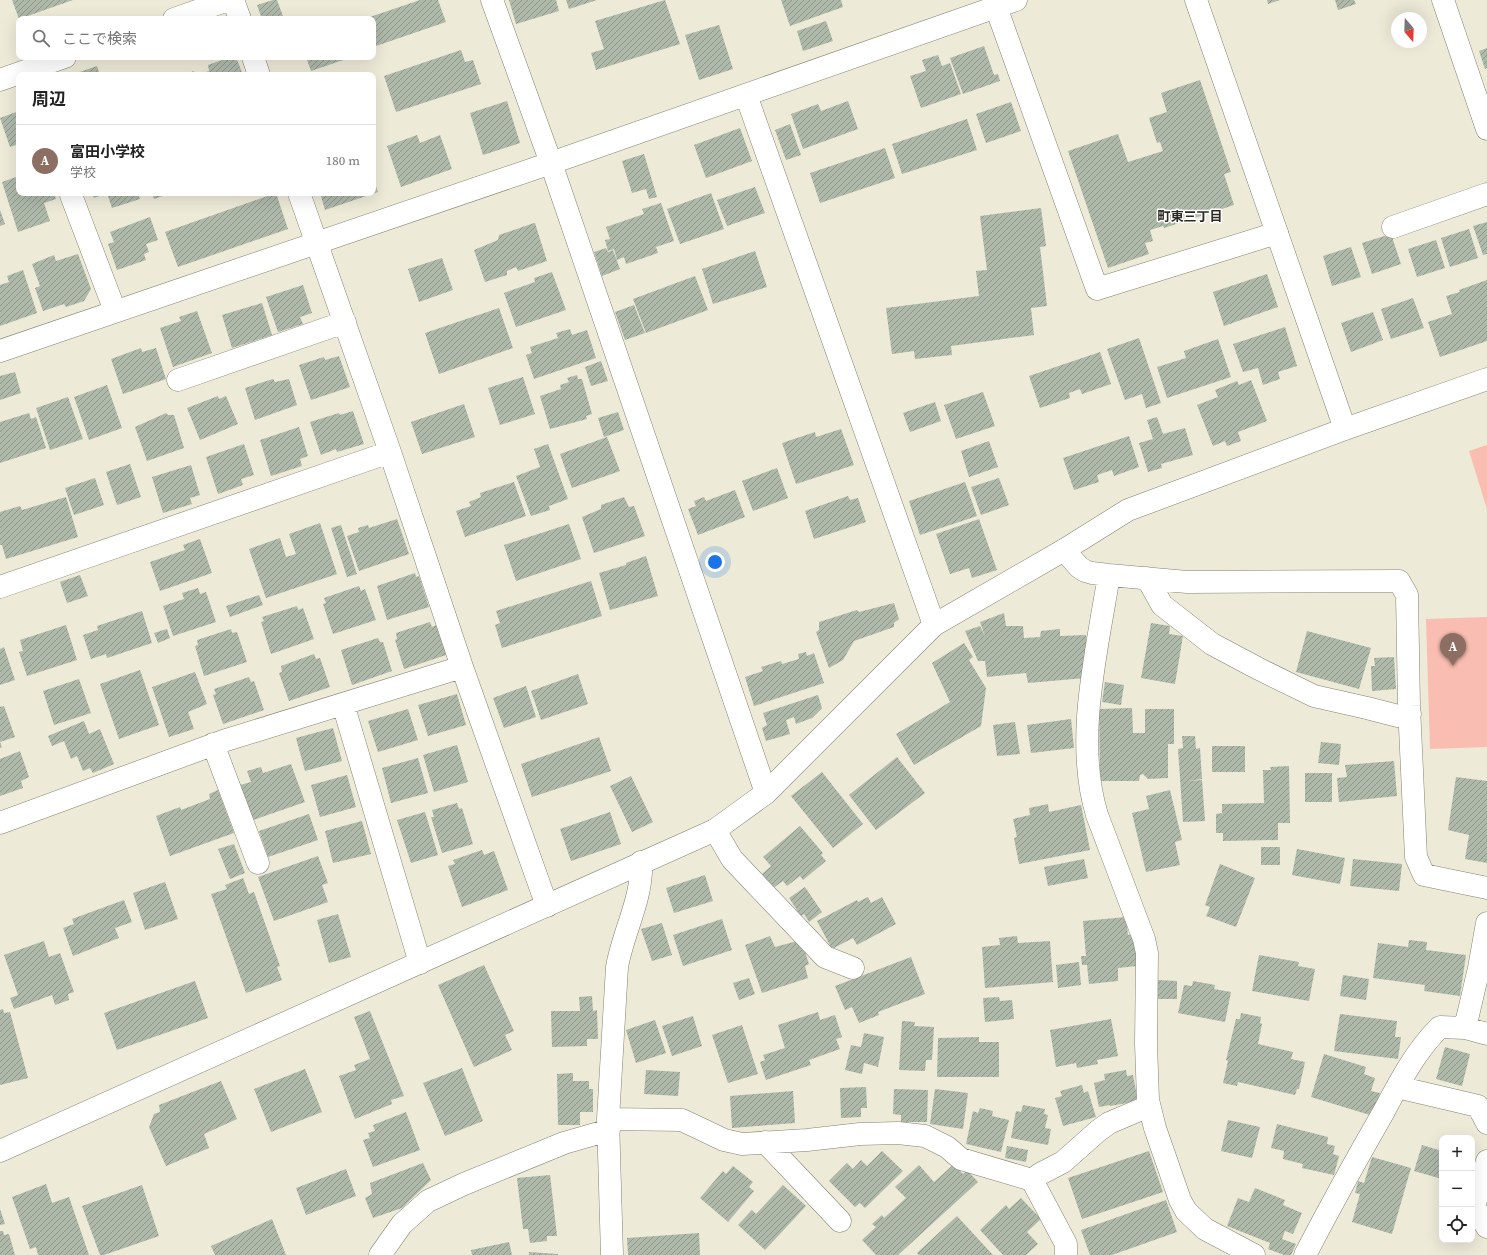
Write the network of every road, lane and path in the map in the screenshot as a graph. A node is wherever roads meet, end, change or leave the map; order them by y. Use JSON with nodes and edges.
{"nodes":[{"id":1,"x":228,"y":0,"type":"edge"},
{"id":2,"x":233,"y":0,"type":"edge"},
{"id":3,"x":492,"y":0,"type":"edge"},
{"id":4,"x":1196,"y":0,"type":"edge"},
{"id":5,"x":1443,"y":0,"type":"edge"},
{"id":6,"x":1006,"y":4,"type":"edge"},
{"id":7,"x":183,"y":16,"type":"edge"},
{"id":8,"x":239,"y":16,"type":"edge"},
{"id":9,"x":57,"y":60,"type":"edge"},
{"id":10,"x":254,"y":60,"type":"edge"},
{"id":11,"x":23,"y":72,"type":"edge"},
{"id":12,"x":258,"y":72,"type":"edge"},
{"id":13,"x":16,"y":74,"type":"edge"},
{"id":14,"x":0,"y":80,"type":"edge"},
{"id":15,"x":746,"y":95,"type":"junction"},
{"id":16,"x":1487,"y":129,"type":"edge"},
{"id":17,"x":551,"y":163,"type":"junction"},
{"id":18,"x":1487,"y":194,"type":"edge"},
{"id":19,"x":71,"y":196,"type":"edge"},
{"id":20,"x":300,"y":196,"type":"edge"},
{"id":21,"x":1393,"y":227,"type":"dead end"},
{"id":22,"x":1277,"y":233,"type":"junction"},
{"id":23,"x":316,"y":244,"type":"junction"},
{"id":24,"x":115,"y":311,"type":"junction"},
{"id":25,"x":344,"y":322,"type":"junction"},
{"id":26,"x":0,"y":350,"type":"edge"},
{"id":27,"x":178,"y":380,"type":"dead end"},
{"id":28,"x":1487,"y":380,"type":"edge"},
{"id":29,"x":1345,"y":429,"type":"junction"},
{"id":30,"x":390,"y":452,"type":"junction"},
{"id":31,"x":1064,"y":550,"type":"junction"},
{"id":32,"x":1109,"y":575,"type":"junction"},
{"id":33,"x":1147,"y":578,"type":"junction"},
{"id":34,"x":0,"y":587,"type":"edge"},
{"id":35,"x":934,"y":625,"type":"junction"},
{"id":36,"x":462,"y":667,"type":"junction"},
{"id":37,"x":343,"y":704,"type":"junction"},
{"id":38,"x":1410,"y":714,"type":"junction"},
{"id":39,"x":213,"y":744,"type":"junction"},
{"id":40,"x":766,"y":793,"type":"junction"},
{"id":41,"x":0,"y":822,"type":"edge"},
{"id":42,"x":715,"y":830,"type":"junction"},
{"id":43,"x":641,"y":862,"type":"junction"},
{"id":44,"x":258,"y":863,"type":"dead end"},
{"id":45,"x":1487,"y":888,"type":"edge"},
{"id":46,"x":547,"y":906,"type":"junction"},
{"id":47,"x":1487,"y":923,"type":"edge"},
{"id":48,"x":420,"y":963,"type":"junction"},
{"id":49,"x":853,"y":968,"type":"dead end"},
{"id":50,"x":1466,"y":1028,"type":"junction"},
{"id":51,"x":1487,"y":1034,"type":"edge"},
{"id":52,"x":1397,"y":1087,"type":"junction"},
{"id":53,"x":1149,"y":1106,"type":"junction"},
{"id":54,"x":1487,"y":1123,"type":"edge"},
{"id":55,"x":609,"y":1125,"type":"junction"},
{"id":56,"x":765,"y":1142,"type":"junction"},
{"id":57,"x":0,"y":1151,"type":"edge"},
{"id":58,"x":1487,"y":1161,"type":"edge"},
{"id":59,"x":1032,"y":1180,"type":"junction"},
{"id":60,"x":840,"y":1221,"type":"dead end"},
{"id":61,"x":1487,"y":1227,"type":"edge"},
{"id":62,"x":380,"y":1255,"type":"edge"},
{"id":63,"x":612,"y":1255,"type":"edge"},
{"id":64,"x":1066,"y":1255,"type":"edge"},
{"id":65,"x":1254,"y":1255,"type":"edge"},
{"id":66,"x":1305,"y":1255,"type":"edge"}],
"edges":[{"from":1,"to":7,"type":"street"},
{"from":2,"to":8,"type":"street"},
{"from":3,"to":17,"type":"street"},
{"from":4,"to":22,"type":"street"},
{"from":5,"to":16,"type":"street"},
{"from":6,"to":15,"type":"street"},
{"from":6,"to":22,"type":"street"},
{"from":9,"to":11,"type":"street"},
{"from":10,"to":12,"type":"street"},
{"from":13,"to":14,"type":"street"},
{"from":15,"to":17,"type":"street"},
{"from":15,"to":35,"type":"street"},
{"from":17,"to":23,"type":"street"},
{"from":17,"to":40,"type":"street"},
{"from":18,"to":21,"type":"street"},
{"from":19,"to":24,"type":"street"},
{"from":20,"to":23,"type":"street"},
{"from":22,"to":29,"type":"street"},
{"from":23,"to":24,"type":"street"},
{"from":23,"to":25,"type":"street"},
{"from":24,"to":26,"type":"street"},
{"from":25,"to":27,"type":"street"},
{"from":25,"to":30,"type":"street"},
{"from":28,"to":29,"type":"street"},
{"from":29,"to":31,"type":"street"},
{"from":30,"to":34,"type":"street"},
{"from":30,"to":36,"type":"street"},
{"from":31,"to":32,"type":"street"},
{"from":31,"to":35,"type":"street"},
{"from":32,"to":33,"type":"street"},
{"from":32,"to":53,"type":"street"},
{"from":33,"to":38,"type":"street"},
{"from":33,"to":38,"type":"street"},
{"from":35,"to":40,"type":"street"},
{"from":36,"to":37,"type":"street"},
{"from":36,"to":46,"type":"street"},
{"from":37,"to":39,"type":"street"},
{"from":37,"to":48,"type":"street"},
{"from":38,"to":45,"type":"street"},
{"from":39,"to":41,"type":"street"},
{"from":39,"to":44,"type":"street"},
{"from":40,"to":42,"type":"street"},
{"from":42,"to":43,"type":"street"},
{"from":42,"to":49,"type":"street"},
{"from":43,"to":46,"type":"street"},
{"from":43,"to":55,"type":"street"},
{"from":46,"to":48,"type":"street"},
{"from":47,"to":50,"type":"street"},
{"from":48,"to":57,"type":"street"},
{"from":50,"to":51,"type":"street"},
{"from":50,"to":52,"type":"street"},
{"from":52,"to":54,"type":"street"},
{"from":52,"to":66,"type":"street"},
{"from":53,"to":59,"type":"street"},
{"from":53,"to":65,"type":"street"},
{"from":55,"to":56,"type":"street"},
{"from":55,"to":62,"type":"street"},
{"from":55,"to":63,"type":"street"},
{"from":56,"to":59,"type":"street"},
{"from":56,"to":60,"type":"street"},
{"from":58,"to":61,"type":"street"},
{"from":59,"to":64,"type":"street"}]}
